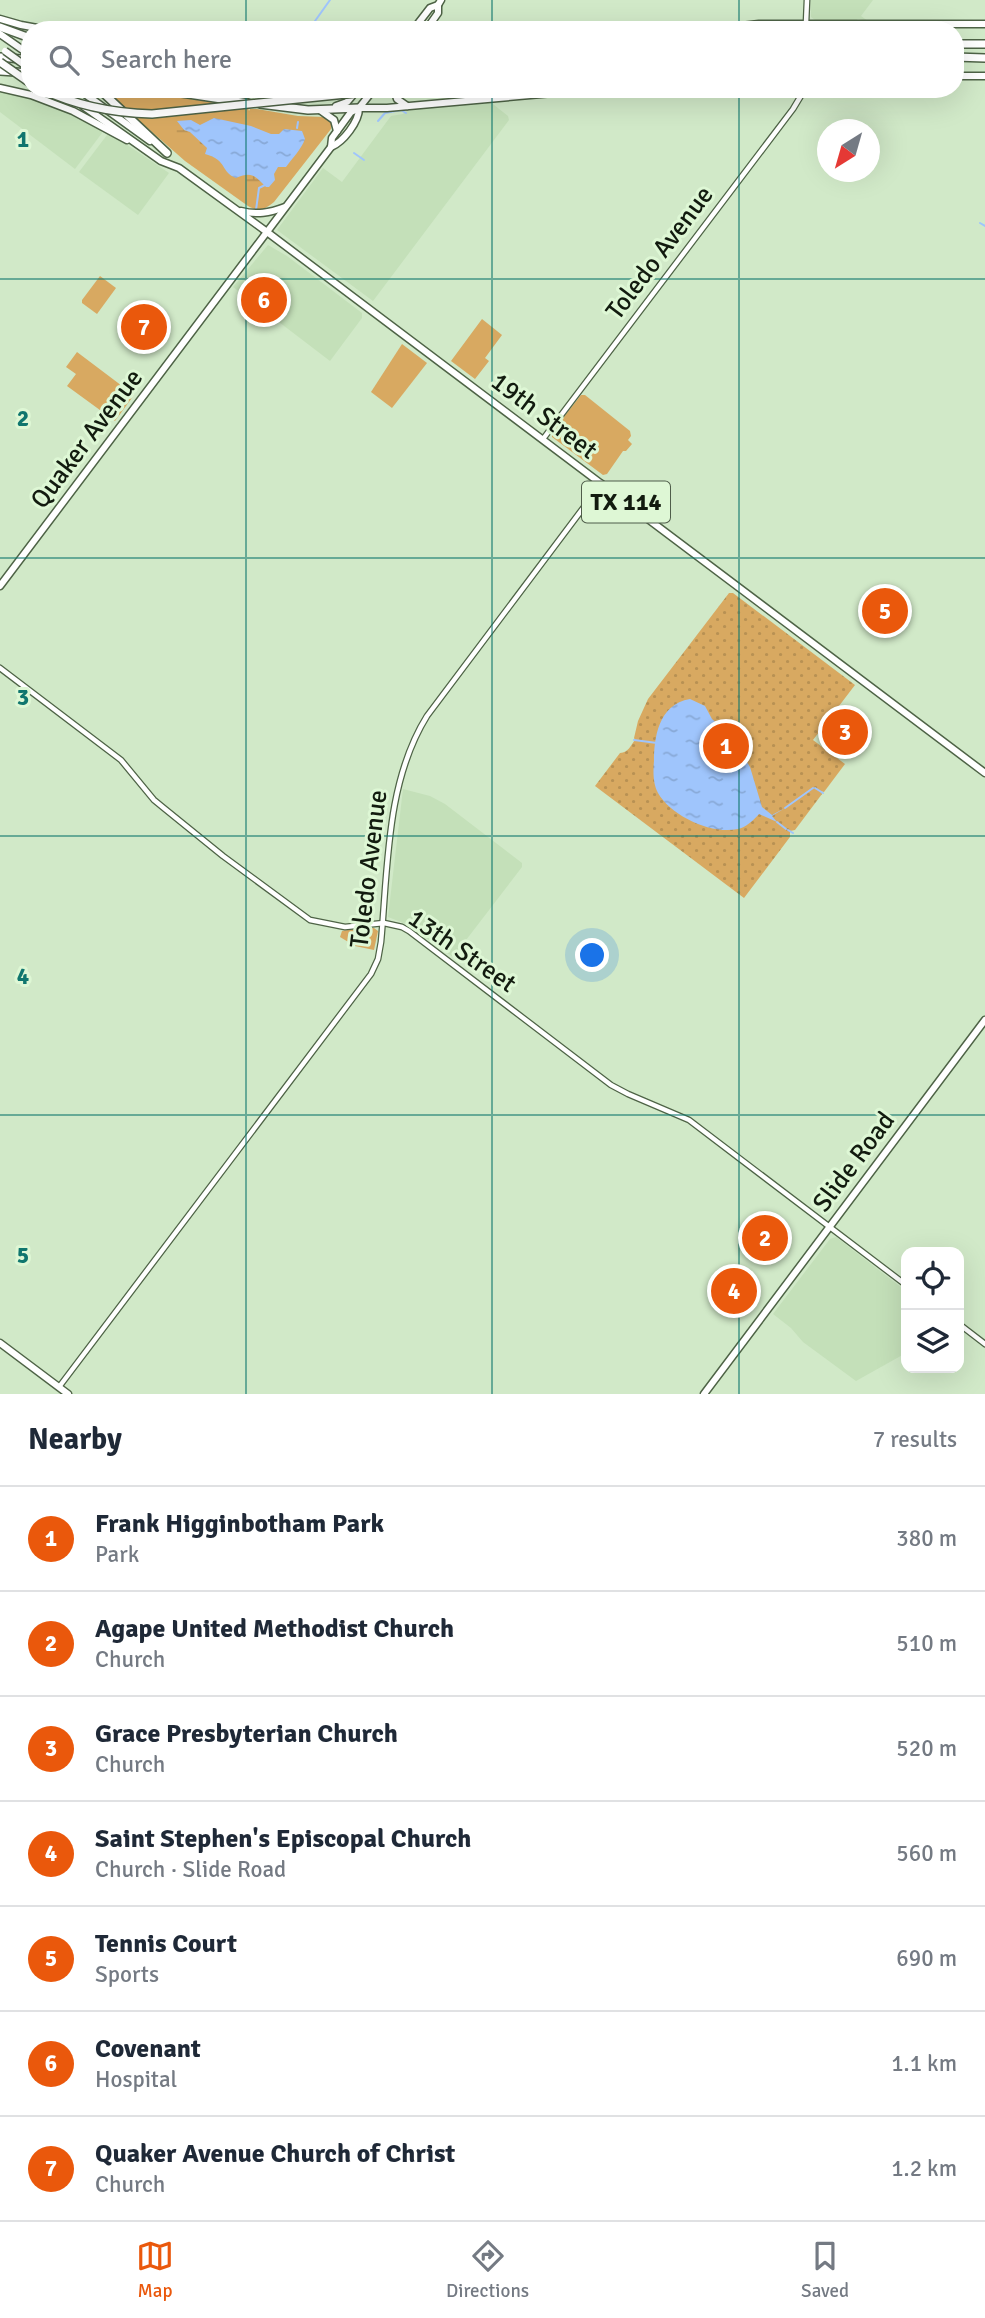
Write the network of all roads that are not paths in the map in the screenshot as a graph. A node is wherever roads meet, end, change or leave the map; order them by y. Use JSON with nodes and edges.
{"nodes":[{"id":1,"x":807,"y":0,"type":"edge"},
{"id":2,"x":440,"y":3,"type":"edge"},
{"id":3,"x":434,"y":18,"type":"joint"},
{"id":4,"x":0,"y":19,"type":"edge"},
{"id":5,"x":420,"y":21,"type":"edge"},
{"id":6,"x":432,"y":21,"type":"edge"},
{"id":7,"x":806,"y":21,"type":"edge"},
{"id":8,"x":964,"y":24,"type":"edge"},
{"id":9,"x":985,"y":24,"type":"edge"},
{"id":10,"x":21,"y":25,"type":"edge"},
{"id":11,"x":0,"y":27,"type":"edge"},
{"id":12,"x":0,"y":34,"type":"edge"},
{"id":13,"x":21,"y":35,"type":"edge"},
{"id":14,"x":964,"y":44,"type":"edge"},
{"id":15,"x":985,"y":44,"type":"edge"},
{"id":16,"x":21,"y":51,"type":"edge"},
{"id":17,"x":1,"y":55,"type":"edge"},
{"id":18,"x":21,"y":56,"type":"edge"},
{"id":19,"x":964,"y":58,"type":"edge"},
{"id":20,"x":985,"y":58,"type":"edge"},
{"id":21,"x":21,"y":66,"type":"edge"},
{"id":22,"x":0,"y":71,"type":"edge"},
{"id":23,"x":21,"y":71,"type":"edge"},
{"id":24,"x":21,"y":74,"type":"edge"},
{"id":25,"x":964,"y":76,"type":"edge"},
{"id":26,"x":985,"y":76,"type":"edge"},
{"id":27,"x":0,"y":88,"type":"edge"},
{"id":28,"x":21,"y":93,"type":"edge"},
{"id":29,"x":39,"y":98,"type":"edge"},
{"id":30,"x":62,"y":98,"type":"edge"},
{"id":31,"x":71,"y":98,"type":"edge"},
{"id":32,"x":91,"y":98,"type":"edge"},
{"id":33,"x":109,"y":98,"type":"edge"},
{"id":34,"x":207,"y":98,"type":"edge"},
{"id":35,"x":308,"y":98,"type":"edge"},
{"id":36,"x":352,"y":98,"type":"edge"},
{"id":37,"x":367,"y":98,"type":"edge"},
{"id":38,"x":397,"y":98,"type":"edge"},
{"id":39,"x":497,"y":98,"type":"edge"},
{"id":40,"x":799,"y":98,"type":"edge"},
{"id":41,"x":407,"y":106,"type":"junction"},
{"id":42,"x":359,"y":108,"type":"junction"},
{"id":43,"x":320,"y":110,"type":"junction"},
{"id":44,"x":337,"y":131,"type":"junction"},
{"id":45,"x":331,"y":147,"type":"junction"},
{"id":46,"x":144,"y":148,"type":"junction"},
{"id":47,"x":167,"y":153,"type":"junction"},
{"id":48,"x":179,"y":168,"type":"junction"},
{"id":49,"x":286,"y":206,"type":"junction"},
{"id":50,"x":237,"y":210,"type":"junction"},
{"id":51,"x":267,"y":232,"type":"junction"},
{"id":52,"x":543,"y":439,"type":"junction"},
{"id":53,"x":602,"y":484,"type":"junction"},
{"id":54,"x":0,"y":586,"type":"edge"},
{"id":55,"x":0,"y":668,"type":"edge"},
{"id":56,"x":985,"y":773,"type":"edge"},
{"id":57,"x":382,"y":923,"type":"junction"},
{"id":58,"x":985,"y":1020,"type":"edge"},
{"id":59,"x":830,"y":1227,"type":"junction"},
{"id":60,"x":901,"y":1281,"type":"edge"},
{"id":61,"x":964,"y":1328,"type":"edge"},
{"id":62,"x":0,"y":1343,"type":"edge"},
{"id":63,"x":985,"y":1344,"type":"edge"},
{"id":64,"x":59,"y":1387,"type":"junction"},
{"id":65,"x":68,"y":1394,"type":"edge"},
{"id":66,"x":704,"y":1394,"type":"edge"}],
"edges":[{"from":1,"to":7,"type":"street"},
{"from":2,"to":3,"type":"main road"},
{"from":2,"to":5,"type":"main road"},
{"from":3,"to":6,"type":"main road"},
{"from":4,"to":10,"type":"main road"},
{"from":8,"to":9,"type":"main road"},
{"from":11,"to":13,"type":"highway"},
{"from":12,"to":16,"type":"main road"},
{"from":14,"to":15,"type":"highway"},
{"from":17,"to":18,"type":"highway"},
{"from":17,"to":21,"type":"main road","bridge":true},
{"from":17,"to":24,"type":"highway","bridge":true},
{"from":19,"to":20,"type":"highway"},
{"from":22,"to":23,"type":"highway"},
{"from":25,"to":26,"type":"main road"},
{"from":27,"to":28,"type":"main road"},
{"from":29,"to":46,"type":"main road"},
{"from":30,"to":35,"type":"highway","bridge":true},
{"from":31,"to":46,"type":"main road","name":"19th Street","number":"TX 114"},
{"from":32,"to":47,"type":"main road","name":"19th Street","number":"TX 114"},
{"from":33,"to":47,"type":"highway"},
{"from":34,"to":43,"type":"highway"},
{"from":36,"to":43,"type":"main road"},
{"from":37,"to":42,"type":"main road","name":"Quaker Avenue"},
{"from":38,"to":41,"type":"main road"},
{"from":39,"to":41,"type":"main road"},
{"from":40,"to":52,"type":"street","name":"Toledo Avenue"},
{"from":41,"to":42,"type":"main road"},
{"from":42,"to":43,"type":"highway"},
{"from":42,"to":44,"type":"main road","name":"Quaker Avenue"},
{"from":42,"to":45,"type":"main road","name":"Quaker Avenue"},
{"from":43,"to":44,"type":"main road"},
{"from":44,"to":45,"type":"main road","name":"Quaker Avenue"},
{"from":45,"to":49,"type":"main road","name":"Quaker Avenue"},
{"from":46,"to":48,"type":"main road","name":"19th Street","number":"TX 114"},
{"from":47,"to":48,"type":"main road","name":"19th Street","number":"TX 114"},
{"from":48,"to":50,"type":"main road","name":"19th Street","number":"TX 114"},
{"from":49,"to":50,"type":"main road"},
{"from":49,"to":51,"type":"main road","name":"Quaker Avenue"},
{"from":50,"to":51,"type":"main road","name":"19th Street","number":"TX 114"},
{"from":51,"to":52,"type":"main road","name":"19th Street","number":"TX 114"},
{"from":51,"to":54,"type":"main road","name":"Quaker Avenue"},
{"from":52,"to":53,"type":"main road","name":"19th Street","number":"TX 114"},
{"from":53,"to":56,"type":"main road","name":"19th Street","number":"TX 114"},
{"from":53,"to":57,"type":"street","name":"Toledo Avenue"},
{"from":55,"to":57,"type":"street","name":"13th Street"},
{"from":57,"to":59,"type":"street","name":"13th Street"},
{"from":57,"to":64,"type":"street","name":"Toledo Avenue"},
{"from":58,"to":59,"type":"main road","name":"Slide Road"},
{"from":59,"to":60,"type":"street","name":"13th Street"},
{"from":59,"to":66,"type":"main road","name":"Slide Road"},
{"from":61,"to":63,"type":"street"},
{"from":62,"to":64,"type":"main road"},
{"from":64,"to":65,"type":"main road"}]}
